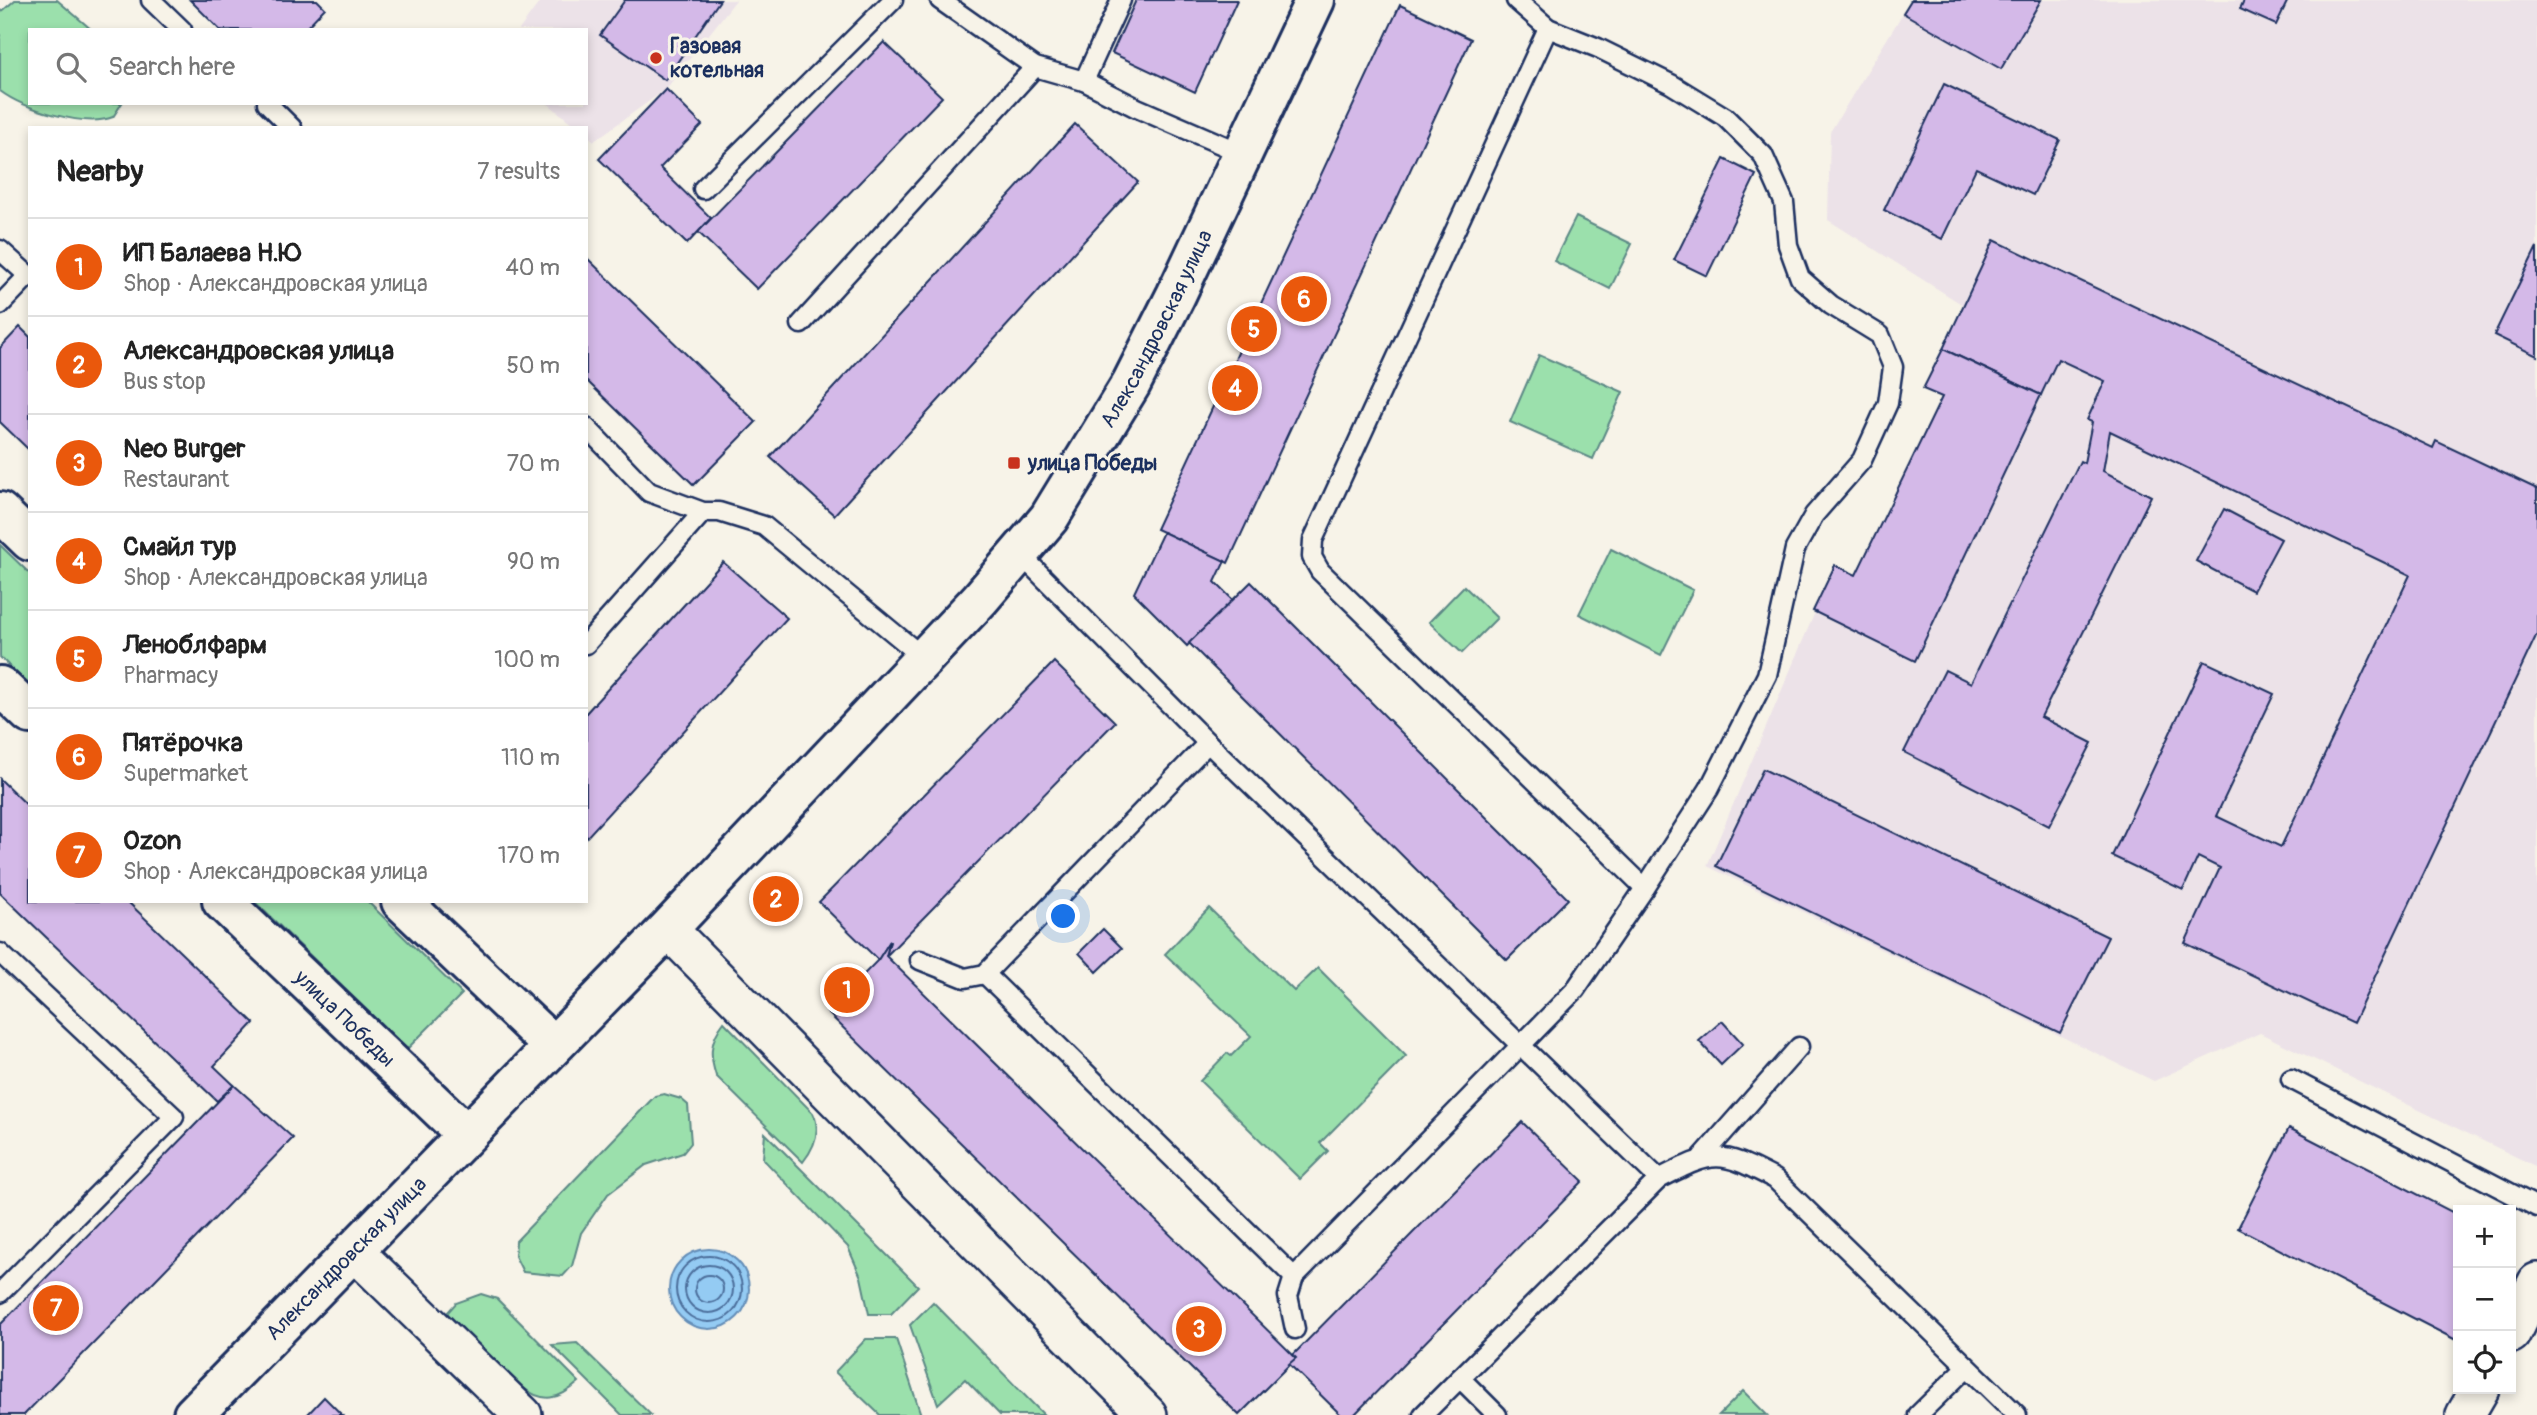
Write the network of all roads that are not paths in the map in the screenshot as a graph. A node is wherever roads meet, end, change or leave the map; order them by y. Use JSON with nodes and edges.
{"nodes":[{"id":1,"x":151,"y":0,"type":"edge"},
{"id":2,"x":893,"y":0,"type":"edge"},
{"id":3,"x":940,"y":0,"type":"edge"},
{"id":4,"x":1121,"y":0,"type":"edge"},
{"id":5,"x":1315,"y":0,"type":"edge"},
{"id":6,"x":1516,"y":0,"type":"edge"},
{"id":7,"x":180,"y":28,"type":"edge"},
{"id":8,"x":1548,"y":28,"type":"junction"},
{"id":9,"x":1035,"y":67,"type":"junction"},
{"id":10,"x":1084,"y":81,"type":"junction"},
{"id":11,"x":269,"y":105,"type":"edge"},
{"id":12,"x":290,"y":126,"type":"edge"},
{"id":13,"x":1241,"y":153,"type":"junction"},
{"id":14,"x":704,"y":189,"type":"dead end"},
{"id":15,"x":0,"y":250,"type":"edge"},
{"id":16,"x":28,"y":277,"type":"edge"},
{"id":17,"x":0,"y":305,"type":"edge"},
{"id":18,"x":802,"y":324,"type":"dead end"},
{"id":19,"x":588,"y":429,"type":"edge"},
{"id":20,"x":0,"y":512,"type":"edge"},
{"id":21,"x":703,"y":512,"type":"junction"},
{"id":22,"x":28,"y":539,"type":"edge"},
{"id":23,"x":1018,"y":553,"type":"junction"},
{"id":24,"x":588,"y":642,"type":"edge"},
{"id":25,"x":924,"y":658,"type":"junction"},
{"id":26,"x":0,"y":686,"type":"edge"},
{"id":27,"x":28,"y":713,"type":"edge"},
{"id":28,"x":1208,"y":743,"type":"junction"},
{"id":29,"x":1645,"y":888,"type":"junction"},
{"id":30,"x":224,"y":903,"type":"edge"},
{"id":31,"x":403,"y":903,"type":"edge"},
{"id":32,"x":668,"y":929,"type":"junction"},
{"id":33,"x":0,"y":953,"type":"edge"},
{"id":34,"x":920,"y":960,"type":"dead end"},
{"id":35,"x":985,"y":974,"type":"junction"},
{"id":36,"x":553,"y":1046,"type":"junction"},
{"id":37,"x":1521,"y":1046,"type":"junction"},
{"id":38,"x":1799,"y":1047,"type":"dead end"},
{"id":39,"x":2291,"y":1079,"type":"dead end"},
{"id":40,"x":466,"y":1134,"type":"junction"},
{"id":41,"x":1702,"y":1157,"type":"junction"},
{"id":42,"x":1659,"y":1179,"type":"junction"},
{"id":43,"x":2537,"y":1207,"type":"edge"},
{"id":44,"x":353,"y":1250,"type":"junction"},
{"id":45,"x":1294,"y":1277,"type":"junction"},
{"id":46,"x":2537,"y":1282,"type":"edge"},
{"id":47,"x":0,"y":1293,"type":"edge"},
{"id":48,"x":1295,"y":1329,"type":"dead end"},
{"id":49,"x":2512,"y":1331,"type":"edge"},
{"id":50,"x":1967,"y":1367,"type":"junction"},
{"id":51,"x":1460,"y":1378,"type":"junction"},
{"id":52,"x":2477,"y":1394,"type":"edge"},
{"id":53,"x":193,"y":1415,"type":"edge"},
{"id":54,"x":523,"y":1415,"type":"edge"},
{"id":55,"x":1148,"y":1415,"type":"edge"},
{"id":56,"x":1423,"y":1415,"type":"edge"},
{"id":57,"x":1497,"y":1415,"type":"edge"},
{"id":58,"x":1918,"y":1415,"type":"edge"},
{"id":59,"x":2017,"y":1415,"type":"edge"},
{"id":60,"x":2465,"y":1415,"type":"edge"}],
"edges":[{"from":1,"to":7,"type":"lane"},
{"from":2,"to":14,"type":"lane"},
{"from":3,"to":9,"type":"lane"},
{"from":4,"to":10,"type":"lane"},
{"from":5,"to":13,"type":"main road","name":"Александровская улица"},
{"from":6,"to":8,"type":"lane"},
{"from":8,"to":29,"type":"lane"},
{"from":8,"to":29,"type":"lane"},
{"from":9,"to":10,"type":"lane"},
{"from":9,"to":18,"type":"lane"},
{"from":10,"to":13,"type":"lane"},
{"from":11,"to":12,"type":"lane"},
{"from":13,"to":23,"type":"main road","name":"Александровская улица"},
{"from":15,"to":16,"type":"lane"},
{"from":16,"to":17,"type":"lane"},
{"from":19,"to":21,"type":"lane"},
{"from":20,"to":22,"type":"main road"},
{"from":21,"to":24,"type":"lane"},
{"from":21,"to":25,"type":"lane"},
{"from":23,"to":25,"type":"main road","name":"Александровская улица"},
{"from":23,"to":28,"type":"lane"},
{"from":25,"to":32,"type":"main road","name":"Александровская улица"},
{"from":26,"to":27,"type":"main road"},
{"from":28,"to":35,"type":"lane"},
{"from":28,"to":37,"type":"lane"},
{"from":29,"to":37,"type":"lane"},
{"from":30,"to":40,"type":"main road","name":"улица Победы"},
{"from":31,"to":36,"type":"main road"},
{"from":32,"to":36,"type":"main road","name":"Александровская улица"},
{"from":32,"to":55,"type":"street"},
{"from":33,"to":47,"type":"lane"},
{"from":34,"to":35,"type":"lane"},
{"from":35,"to":45,"type":"lane"},
{"from":36,"to":40,"type":"main road","name":"Александровская улица"},
{"from":37,"to":42,"type":"lane"},
{"from":37,"to":45,"type":"lane"},
{"from":38,"to":41,"type":"lane"},
{"from":39,"to":43,"type":"lane"},
{"from":40,"to":44,"type":"main road","name":"Александровская улица"},
{"from":41,"to":42,"type":"lane"},
{"from":41,"to":50,"type":"lane"},
{"from":42,"to":51,"type":"lane"},
{"from":44,"to":53,"type":"main road","name":"Александровская улица"},
{"from":44,"to":54,"type":"street"},
{"from":45,"to":48,"type":"lane"},
{"from":46,"to":49,"type":"street"},
{"from":50,"to":58,"type":"lane"},
{"from":50,"to":59,"type":"lane"},
{"from":51,"to":56,"type":"lane"},
{"from":51,"to":57,"type":"lane"},
{"from":52,"to":60,"type":"street"}]}
